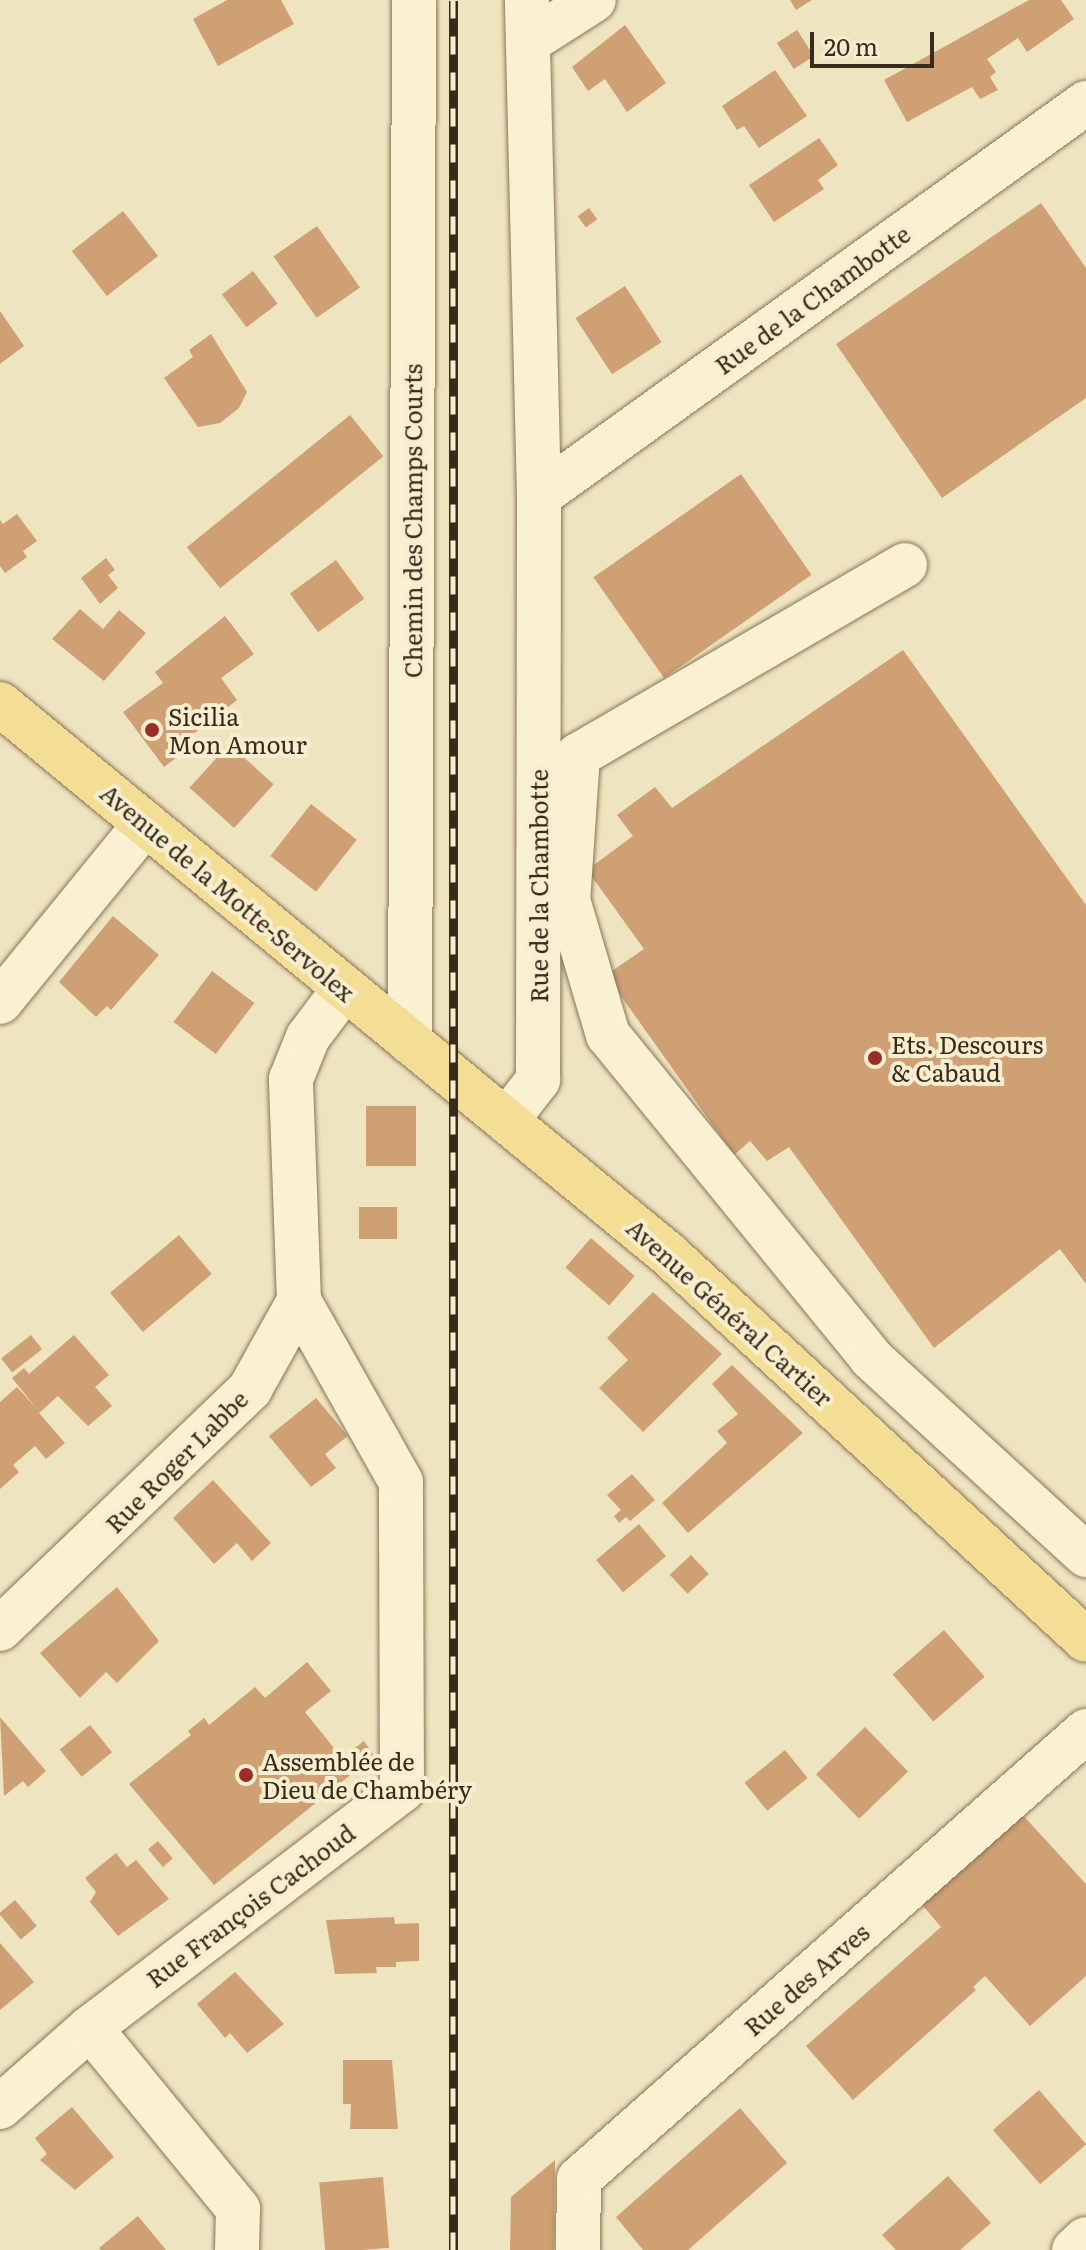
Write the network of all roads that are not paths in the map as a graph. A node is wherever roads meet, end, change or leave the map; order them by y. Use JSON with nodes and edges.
{"nodes":[{"id":1,"x":414,"y":0,"type":"edge"},
{"id":2,"x":594,"y":0,"type":"edge"},
{"id":3,"x":528,"y":21,"type":"edge"},
{"id":4,"x":1086,"y":103,"type":"edge"},
{"id":5,"x":539,"y":496,"type":"junction"},
{"id":6,"x":905,"y":565,"type":"dead end"},
{"id":7,"x":0,"y":704,"type":"edge"},
{"id":8,"x":145,"y":824,"type":"junction"},
{"id":9,"x":344,"y":989,"type":"junction"},
{"id":10,"x":0,"y":1002,"type":"edge"},
{"id":11,"x":410,"y":1042,"type":"junction"},
{"id":12,"x":457,"y":1080,"type":"joint"},
{"id":13,"x":507,"y":1120,"type":"junction"},
{"id":14,"x":299,"y":1301,"type":"junction"},
{"id":15,"x":1086,"y":1555,"type":"edge"},
{"id":16,"x":992,"y":1558,"type":"junction"},
{"id":17,"x":0,"y":1629,"type":"edge"},
{"id":18,"x":1086,"y":1640,"type":"edge"},
{"id":19,"x":1086,"y":1670,"type":"edge"},
{"id":20,"x":1086,"y":1731,"type":"edge"},
{"id":21,"x":90,"y":2028,"type":"junction"},
{"id":22,"x":0,"y":2107,"type":"edge"},
{"id":23,"x":1086,"y":2239,"type":"edge"},
{"id":24,"x":237,"y":2250,"type":"edge"},
{"id":25,"x":578,"y":2250,"type":"edge"},
{"id":26,"x":1074,"y":2250,"type":"edge"}],
"edges":[{"from":1,"to":11,"type":"street","name":"Chemin des Champs Courts"},
{"from":2,"to":3,"type":"street"},
{"from":3,"to":5,"type":"street","name":"Rue de la Chambotte"},
{"from":4,"to":5,"type":"street","name":"Rue de la Chambotte"},
{"from":5,"to":13,"type":"street","name":"Rue de la Chambotte"},
{"from":6,"to":15,"type":"street"},
{"from":7,"to":8,"type":"main road","name":"Avenue de la Motte-Servolex"},
{"from":8,"to":9,"type":"main road","name":"Avenue de la Motte-Servolex"},
{"from":8,"to":10,"type":"street"},
{"from":9,"to":11,"type":"main road","name":"Avenue de la Motte-Servolex"},
{"from":9,"to":14,"type":"street"},
{"from":11,"to":12,"type":"main road","name":"Avenue de la Motte-Servolex"},
{"from":12,"to":13,"type":"main road","name":"Avenue Général Cartier"},
{"from":13,"to":16,"type":"main road","name":"Avenue Général Cartier"},
{"from":14,"to":17,"type":"street","name":"Rue Roger Labbe"},
{"from":14,"to":21,"type":"street","name":"Rue François Cachoud"},
{"from":16,"to":18,"type":"main road","name":"Avenue Général Cartier"},
{"from":16,"to":19,"type":"main road","name":"Avenue Général Cartier"},
{"from":20,"to":25,"type":"street","name":"Rue des Arves"},
{"from":21,"to":22,"type":"street","name":"Rue François Cachoud"},
{"from":21,"to":24,"type":"street"},
{"from":23,"to":26,"type":"street"}]}
